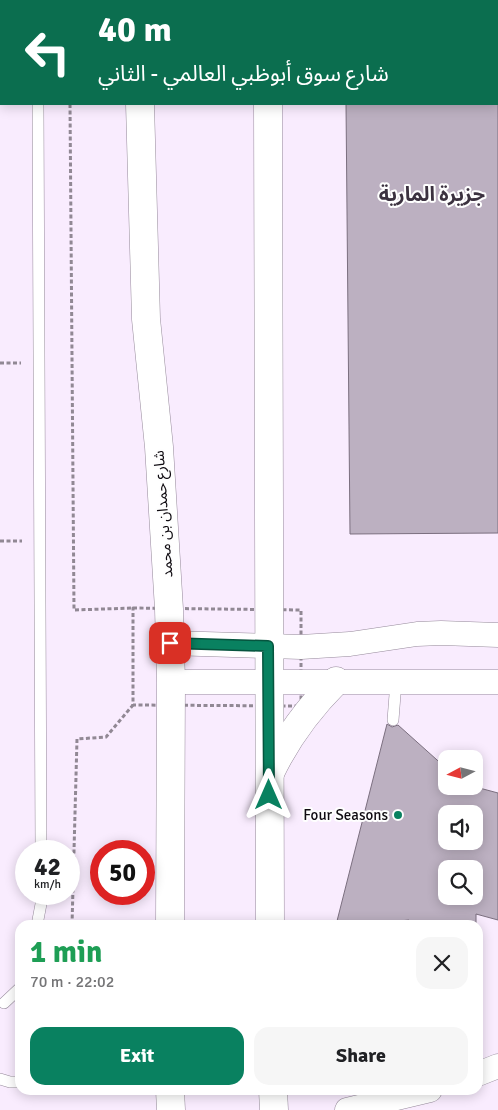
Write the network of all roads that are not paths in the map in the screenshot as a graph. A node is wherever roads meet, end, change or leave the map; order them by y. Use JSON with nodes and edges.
{"nodes":[{"id":1,"x":38,"y":105,"type":"edge"},
{"id":2,"x":140,"y":105,"type":"edge"},
{"id":3,"x":273,"y":110,"type":"edge"},
{"id":4,"x":498,"y":635,"type":"edge"},
{"id":5,"x":170,"y":643,"type":"junction"},
{"id":6,"x":268,"y":646,"type":"junction"},
{"id":7,"x":268,"y":681,"type":"junction"},
{"id":8,"x":336,"y":681,"type":"junction"},
{"id":9,"x":171,"y":682,"type":"junction"},
{"id":10,"x":396,"y":682,"type":"junction"},
{"id":11,"x":498,"y":682,"type":"edge"},
{"id":12,"x":393,"y":720,"type":"dead end"},
{"id":13,"x":269,"y":777,"type":"junction"},
{"id":14,"x":41,"y":840,"type":"edge"},
{"id":15,"x":40,"y":905,"type":"edge"},
{"id":16,"x":42,"y":905,"type":"edge"},
{"id":17,"x":38,"y":920,"type":"edge"},
{"id":18,"x":45,"y":920,"type":"edge"},
{"id":19,"x":170,"y":920,"type":"edge"},
{"id":20,"x":270,"y":920,"type":"edge"},
{"id":21,"x":15,"y":992,"type":"edge"},
{"id":22,"x":15,"y":1002,"type":"edge"},
{"id":23,"x":2,"y":1004,"type":"edge"},
{"id":24,"x":498,"y":1066,"type":"edge"},
{"id":25,"x":483,"y":1072,"type":"edge"},
{"id":26,"x":0,"y":1079,"type":"edge"},
{"id":27,"x":15,"y":1082,"type":"edge"},
{"id":28,"x":170,"y":1095,"type":"edge"},
{"id":29,"x":273,"y":1095,"type":"edge"},
{"id":30,"x":409,"y":1095,"type":"edge"},
{"id":31,"x":171,"y":1110,"type":"edge"},
{"id":32,"x":274,"y":1110,"type":"edge"},
{"id":33,"x":347,"y":1110,"type":"edge"}],
"edges":[{"from":1,"to":14,"type":"lane"},
{"from":2,"to":5,"type":"main road","name":"شارع حمدان بن محمد"},
{"from":3,"to":6,"type":"main road"},
{"from":4,"to":6,"type":"street"},
{"from":5,"to":6,"type":"street"},
{"from":5,"to":9,"type":"main road","name":"شارع حمدان بن محمد"},
{"from":6,"to":7,"type":"main road"},
{"from":7,"to":8,"type":"street"},
{"from":7,"to":9,"type":"street"},
{"from":7,"to":13,"type":"main road"},
{"from":8,"to":10,"type":"street"},
{"from":8,"to":13,"type":"main road"},
{"from":9,"to":19,"type":"main road","name":"شارع حمدان بن محمد"},
{"from":10,"to":11,"type":"street"},
{"from":10,"to":12,"type":"lane"},
{"from":13,"to":20,"type":"main road"},
{"from":15,"to":17,"type":"lane"},
{"from":16,"to":18,"type":"lane"},
{"from":21,"to":23,"type":"lane"},
{"from":22,"to":23,"type":"lane"},
{"from":24,"to":25,"type":"street"},
{"from":26,"to":27,"type":"lane"},
{"from":28,"to":31,"type":"main road"},
{"from":29,"to":32,"type":"main road"},
{"from":30,"to":33,"type":"street"}]}
